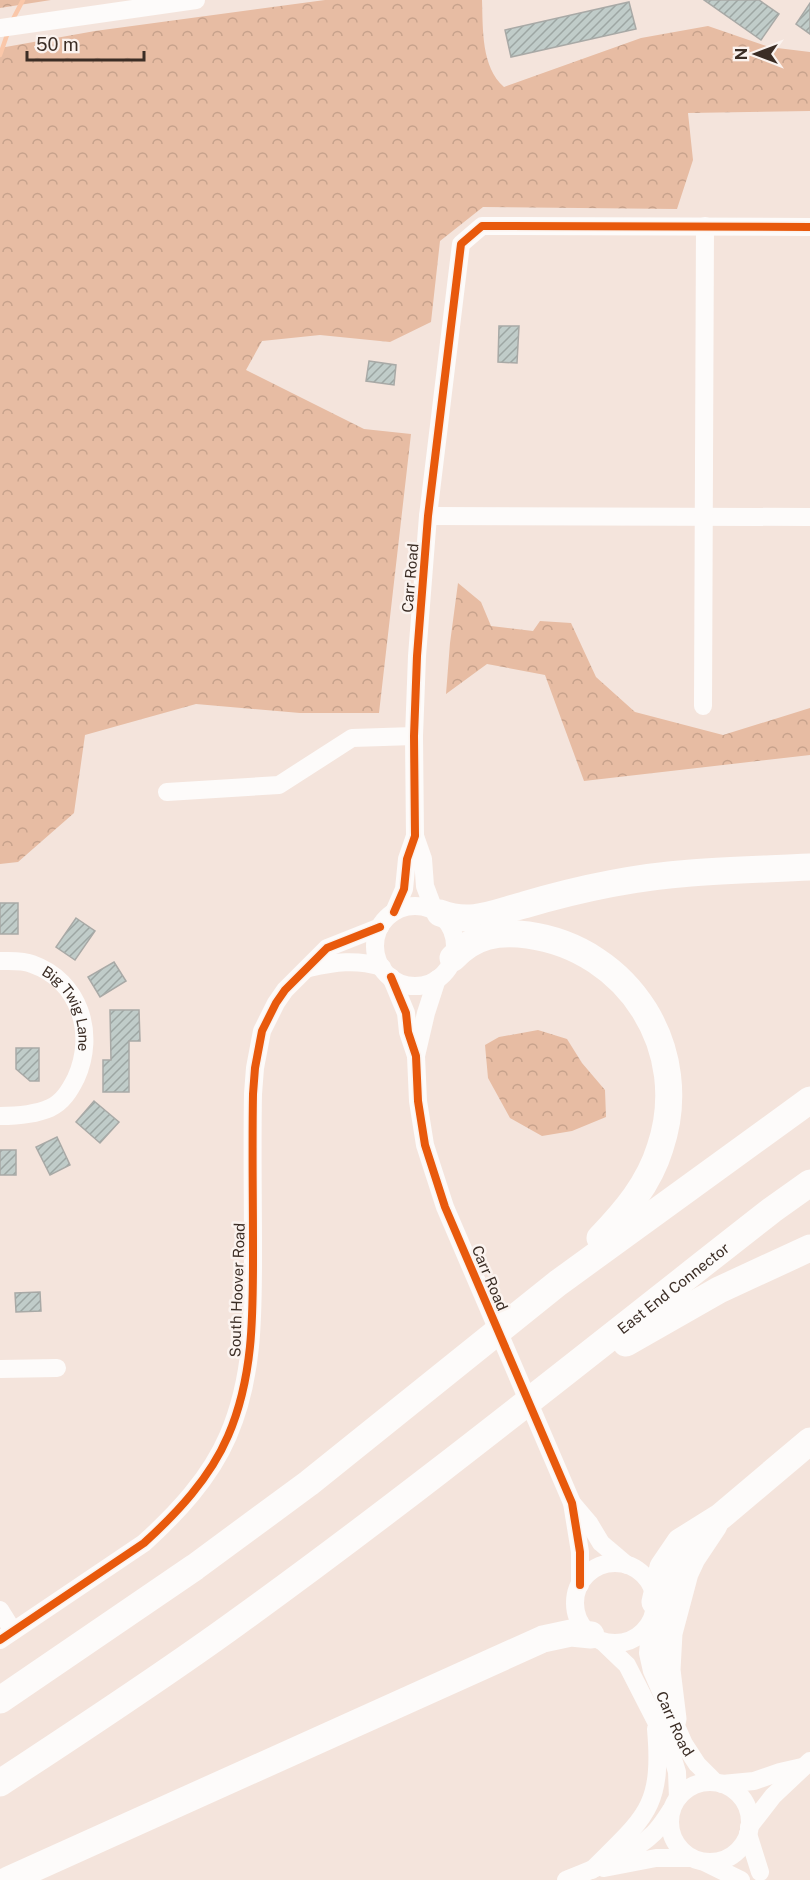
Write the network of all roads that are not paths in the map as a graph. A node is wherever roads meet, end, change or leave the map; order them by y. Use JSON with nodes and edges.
{"nodes":[{"id":1,"x":196,"y":0,"type":"edge"},
{"id":2,"x":0,"y":28,"type":"edge"},
{"id":3,"x":705,"y":226,"type":"junction"},
{"id":4,"x":810,"y":226,"type":"edge"},
{"id":5,"x":428,"y":516,"type":"junction"},
{"id":6,"x":703,"y":518,"type":"junction"},
{"id":7,"x":810,"y":518,"type":"edge"},
{"id":8,"x":703,"y":706,"type":"dead end"},
{"id":9,"x":414,"y":736,"type":"junction"},
{"id":10,"x":167,"y":792,"type":"dead end"},
{"id":11,"x":415,"y":836,"type":"junction"},
{"id":12,"x":810,"y":867,"type":"edge"},
{"id":13,"x":394,"y":912,"type":"junction"},
{"id":14,"x":437,"y":912,"type":"junction"},
{"id":15,"x":380,"y":927,"type":"junction"},
{"id":16,"x":453,"y":958,"type":"junction"},
{"id":17,"x":0,"y":961,"type":"edge"},
{"id":18,"x":309,"y":968,"type":"junction"},
{"id":19,"x":386,"y":972,"type":"junction"},
{"id":20,"x":437,"y":979,"type":"junction"},
{"id":21,"x":416,"y":1056,"type":"junction"},
{"id":22,"x":810,"y":1101,"type":"edge"},
{"id":23,"x":0,"y":1116,"type":"edge"},
{"id":24,"x":810,"y":1183,"type":"edge"},
{"id":25,"x":810,"y":1248,"type":"edge"},
{"id":26,"x":558,"y":1282,"type":"junction"},
{"id":27,"x":57,"y":1368,"type":"dead end"},
{"id":28,"x":0,"y":1369,"type":"edge"},
{"id":29,"x":537,"y":1395,"type":"junction"},
{"id":30,"x":810,"y":1442,"type":"edge"},
{"id":31,"x":572,"y":1503,"type":"junction"},
{"id":32,"x":720,"y":1517,"type":"junction"},
{"id":33,"x":627,"y":1565,"type":"junction"},
{"id":34,"x":580,"y":1585,"type":"junction"},
{"id":35,"x":0,"y":1610,"type":"edge"},
{"id":36,"x":653,"y":1612,"type":"junction"},
{"id":37,"x":6,"y":1635,"type":"edge"},
{"id":38,"x":597,"y":1638,"type":"junction"},
{"id":39,"x":0,"y":1700,"type":"edge"},
{"id":40,"x":664,"y":1720,"type":"junction"},
{"id":41,"x":806,"y":1764,"type":"edge"},
{"id":42,"x":0,"y":1783,"type":"edge"},
{"id":43,"x":718,"y":1783,"type":"junction"},
{"id":44,"x":675,"y":1804,"type":"junction"},
{"id":45,"x":748,"y":1831,"type":"junction"},
{"id":46,"x":698,"y":1860,"type":"junction"},
{"id":47,"x":592,"y":1870,"type":"junction"},
{"id":48,"x":760,"y":1872,"type":"dead end"},
{"id":49,"x":8,"y":1880,"type":"edge"},
{"id":50,"x":566,"y":1880,"type":"edge"},
{"id":51,"x":741,"y":1880,"type":"edge"}],
"edges":[{"from":1,"to":2,"type":"street"},
{"from":3,"to":4,"type":"street"},
{"from":3,"to":5,"type":"street","name":"Carr Road"},
{"from":3,"to":6,"type":"street"},
{"from":5,"to":6,"type":"street"},
{"from":5,"to":9,"type":"street","name":"Carr Road"},
{"from":6,"to":7,"type":"street"},
{"from":6,"to":8,"type":"street"},
{"from":9,"to":10,"type":"street"},
{"from":9,"to":11,"type":"street","name":"Carr Road"},
{"from":11,"to":13,"type":"street","name":"Carr Road"},
{"from":11,"to":14,"type":"street","name":"Carr Road"},
{"from":12,"to":14,"type":"highway"},
{"from":13,"to":14,"type":"street"},
{"from":13,"to":15,"type":"street"},
{"from":14,"to":16,"type":"street"},
{"from":15,"to":18,"type":"street","name":"South Hoover Road"},
{"from":15,"to":19,"type":"street"},
{"from":16,"to":20,"type":"street"},
{"from":16,"to":26,"type":"highway"},
{"from":17,"to":23,"type":"street","name":"Big Twig Lane"},
{"from":18,"to":19,"type":"street"},
{"from":18,"to":37,"type":"street","name":"South Hoover Road"},
{"from":19,"to":20,"type":"street"},
{"from":19,"to":21,"type":"street","name":"Carr Road"},
{"from":20,"to":21,"type":"street","name":"Carr Road"},
{"from":21,"to":31,"type":"street","name":"Carr Road"},
{"from":22,"to":26,"type":"highway"},
{"from":24,"to":29,"type":"highway","name":"East End Connector"},
{"from":25,"to":29,"type":"highway"},
{"from":26,"to":39,"type":"highway"},
{"from":27,"to":28,"type":"street"},
{"from":29,"to":42,"type":"highway"},
{"from":30,"to":32,"type":"highway"},
{"from":31,"to":33,"type":"street","name":"Carr Road"},
{"from":31,"to":34,"type":"street","name":"Carr Road"},
{"from":32,"to":36,"type":"highway"},
{"from":32,"to":40,"type":"highway"},
{"from":33,"to":34,"type":"street"},
{"from":33,"to":36,"type":"street"},
{"from":34,"to":38,"type":"street"},
{"from":35,"to":37,"type":"street"},
{"from":36,"to":38,"type":"street"},
{"from":36,"to":40,"type":"street","name":"Carr Road"},
{"from":38,"to":40,"type":"street","name":"Carr Road"},
{"from":38,"to":49,"type":"highway"},
{"from":40,"to":43,"type":"street","name":"Carr Road"},
{"from":40,"to":44,"type":"street","name":"Carr Road"},
{"from":40,"to":47,"type":"street"},
{"from":41,"to":43,"type":"street"},
{"from":41,"to":45,"type":"street"},
{"from":43,"to":44,"type":"street"},
{"from":43,"to":45,"type":"street"},
{"from":44,"to":46,"type":"street"},
{"from":44,"to":47,"type":"street"},
{"from":45,"to":46,"type":"street"},
{"from":45,"to":48,"type":"street"},
{"from":46,"to":47,"type":"street"},
{"from":46,"to":51,"type":"street"},
{"from":47,"to":50,"type":"street"}]}
